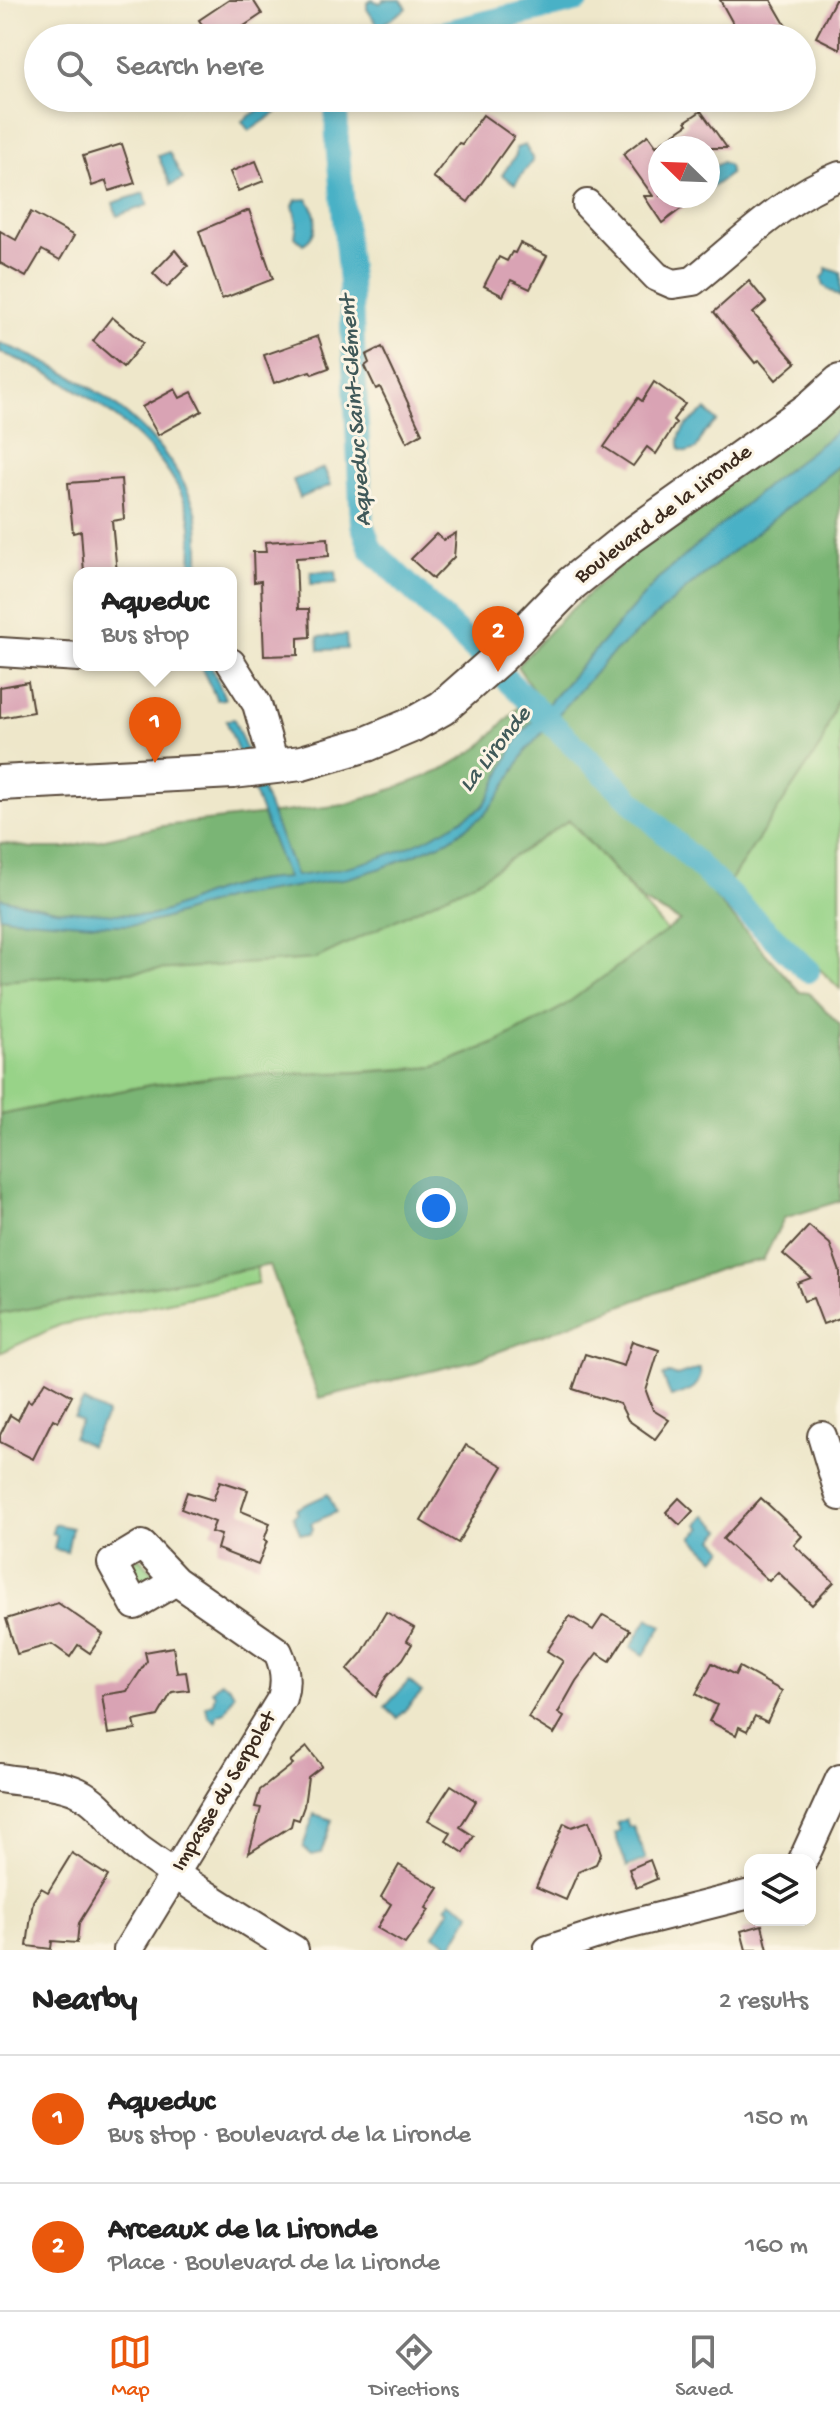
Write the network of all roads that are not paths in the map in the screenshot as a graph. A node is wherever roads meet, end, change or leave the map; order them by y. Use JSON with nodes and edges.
{"nodes":[{"id":1,"x":840,"y":176,"type":"edge"},
{"id":2,"x":587,"y":204,"type":"dead end"},
{"id":3,"x":840,"y":382,"type":"edge"},
{"id":4,"x":0,"y":652,"type":"edge"},
{"id":5,"x":73,"y":657,"type":"edge"},
{"id":6,"x":236,"y":671,"type":"edge"},
{"id":7,"x":275,"y":767,"type":"junction"},
{"id":8,"x":0,"y":783,"type":"edge"},
{"id":9,"x":822,"y":1436,"type":"dead end"},
{"id":10,"x":840,"y":1496,"type":"edge"},
{"id":11,"x":176,"y":1581,"type":"dead end"},
{"id":12,"x":0,"y":1778,"type":"edge"},
{"id":13,"x":840,"y":1779,"type":"edge"},
{"id":14,"x":806,"y":1854,"type":"edge"},
{"id":15,"x":175,"y":1874,"type":"junction"},
{"id":16,"x":744,"y":1896,"type":"edge"},
{"id":17,"x":128,"y":1950,"type":"edge"},
{"id":18,"x":294,"y":1950,"type":"edge"},
{"id":19,"x":548,"y":1950,"type":"edge"}],
"edges":[{"from":1,"to":2,"type":"street"},
{"from":3,"to":7,"type":"street","name":"Boulevard de la Lironde"},
{"from":4,"to":5,"type":"street"},
{"from":6,"to":7,"type":"street"},
{"from":7,"to":8,"type":"street","name":"Boulevard de la Lironde"},
{"from":9,"to":10,"type":"street"},
{"from":11,"to":15,"type":"street","name":"Impasse du Serpolet"},
{"from":12,"to":15,"type":"street"},
{"from":13,"to":14,"type":"street"},
{"from":15,"to":17,"type":"street","name":"Impasse du Serpolet"},
{"from":15,"to":18,"type":"street"},
{"from":16,"to":19,"type":"street"}]}
